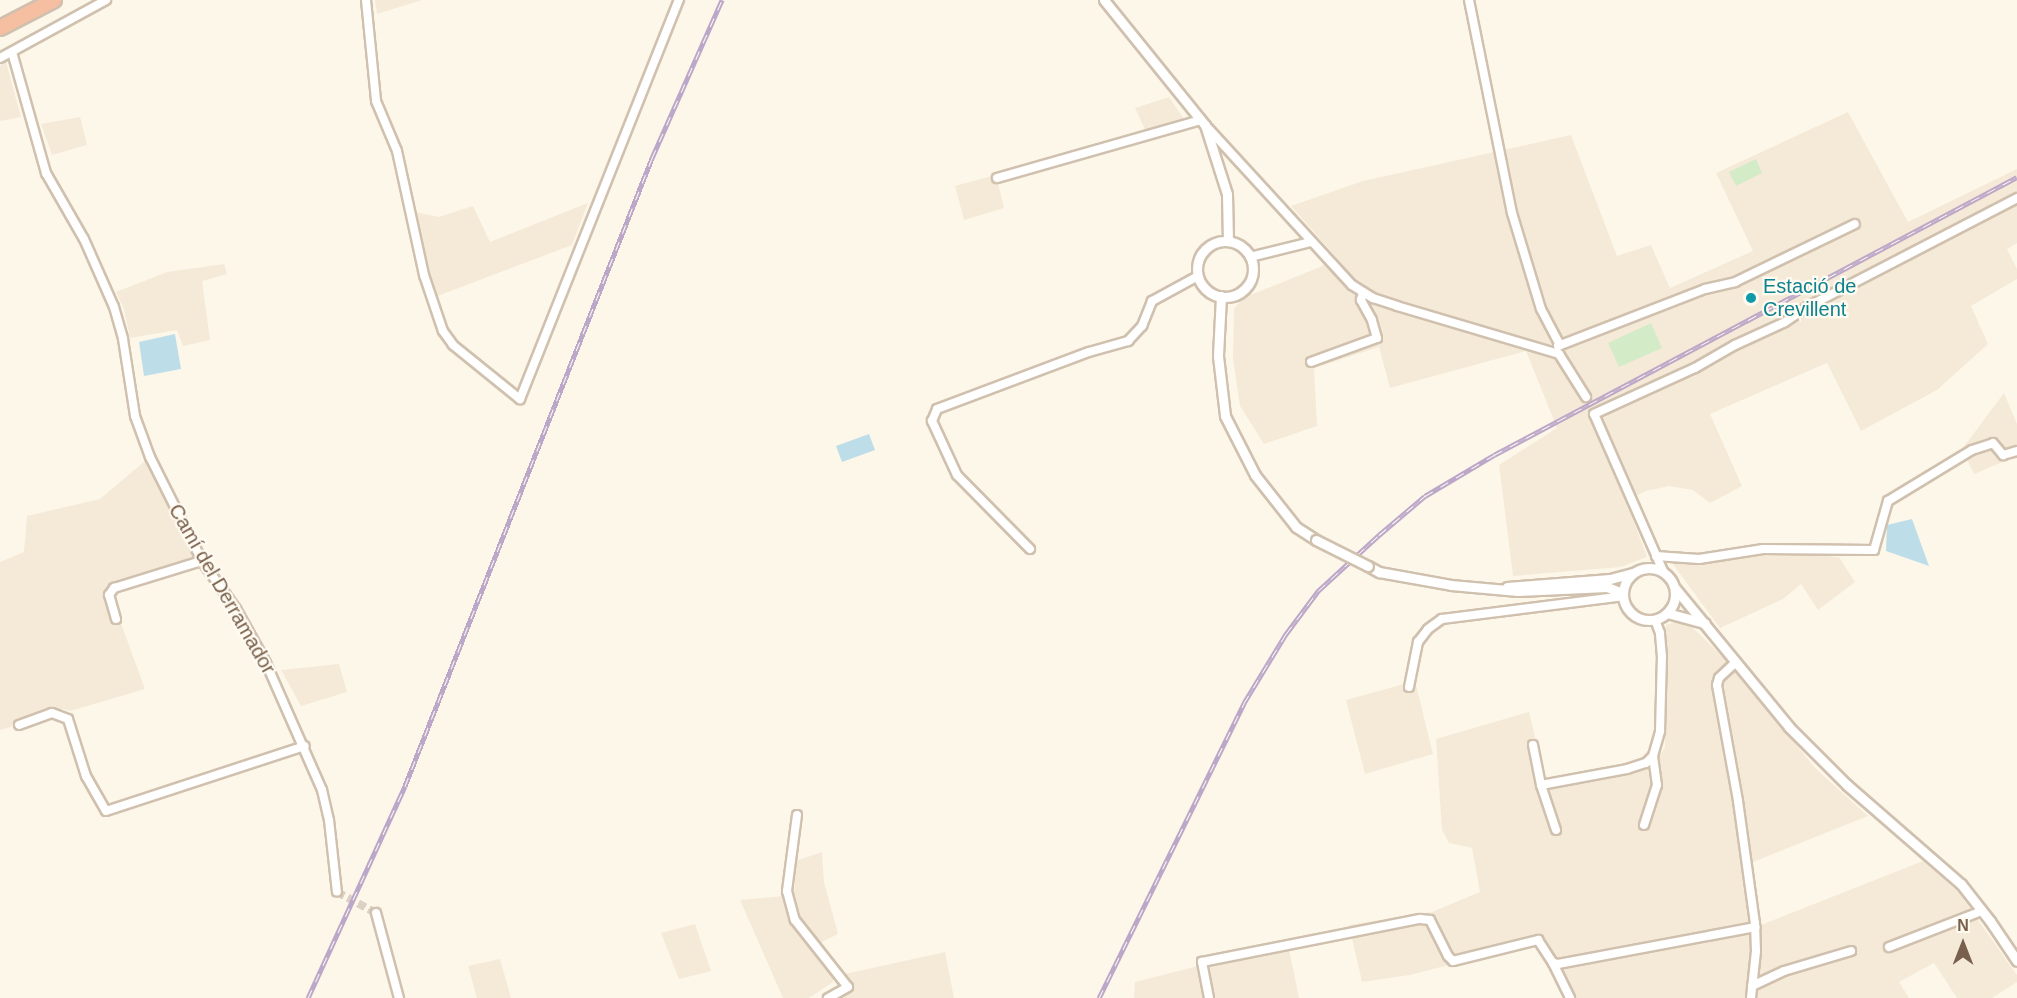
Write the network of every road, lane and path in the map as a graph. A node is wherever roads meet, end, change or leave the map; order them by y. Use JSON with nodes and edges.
{"nodes":[{"id":1,"x":54,"y":0,"type":"edge"},
{"id":2,"x":106,"y":0,"type":"edge"},
{"id":3,"x":366,"y":0,"type":"edge"},
{"id":4,"x":679,"y":0,"type":"edge"},
{"id":5,"x":1104,"y":0,"type":"edge"},
{"id":6,"x":1469,"y":0,"type":"edge"},
{"id":7,"x":0,"y":28,"type":"edge"},
{"id":8,"x":12,"y":52,"type":"junction"},
{"id":9,"x":0,"y":58,"type":"edge"},
{"id":10,"x":1203,"y":122,"type":"junction"},
{"id":11,"x":997,"y":178,"type":"dead end"},
{"id":12,"x":2017,"y":198,"type":"edge"},
{"id":13,"x":1856,"y":224,"type":"dead end"},
{"id":14,"x":1228,"y":241,"type":"junction"},
{"id":15,"x":1311,"y":242,"type":"junction"},
{"id":16,"x":1250,"y":257,"type":"junction"},
{"id":17,"x":1198,"y":276,"type":"junction"},
{"id":18,"x":1364,"y":292,"type":"junction"},
{"id":19,"x":1221,"y":296,"type":"junction"},
{"id":20,"x":1560,"y":345,"type":"junction"},
{"id":21,"x":1548,"y":350,"type":"junction"},
{"id":22,"x":1311,"y":362,"type":"dead end"},
{"id":23,"x":1586,"y":397,"type":"dead end"},
{"id":24,"x":2017,"y":451,"type":"edge"},
{"id":25,"x":1030,"y":549,"type":"dead end"},
{"id":26,"x":1656,"y":556,"type":"junction"},
{"id":27,"x":201,"y":561,"type":"junction"},
{"id":28,"x":1663,"y":571,"type":"junction"},
{"id":29,"x":1633,"y":573,"type":"junction"},
{"id":30,"x":1502,"y":588,"type":"junction"},
{"id":31,"x":1675,"y":588,"type":"junction"},
{"id":32,"x":1623,"y":595,"type":"junction"},
{"id":33,"x":1667,"y":613,"type":"junction"},
{"id":34,"x":116,"y":619,"type":"dead end"},
{"id":35,"x":1655,"y":620,"type":"junction"},
{"id":36,"x":1705,"y":623,"type":"junction"},
{"id":37,"x":1736,"y":662,"type":"junction"},
{"id":38,"x":1409,"y":687,"type":"dead end"},
{"id":39,"x":19,"y":725,"type":"dead end"},
{"id":40,"x":1533,"y":745,"type":"dead end"},
{"id":41,"x":305,"y":746,"type":"junction"},
{"id":42,"x":1653,"y":756,"type":"junction"},
{"id":43,"x":1541,"y":785,"type":"junction"},
{"id":44,"x":797,"y":815,"type":"dead end"},
{"id":45,"x":1644,"y":825,"type":"dead end"},
{"id":46,"x":1556,"y":830,"type":"dead end"},
{"id":47,"x":337,"y":892,"type":"dead end"},
{"id":48,"x":1982,"y":911,"type":"junction"},
{"id":49,"x":376,"y":914,"type":"dead end"},
{"id":50,"x":1756,"y":927,"type":"junction"},
{"id":51,"x":1889,"y":947,"type":"dead end"},
{"id":52,"x":1851,"y":951,"type":"dead end"},
{"id":53,"x":2017,"y":961,"type":"edge"},
{"id":54,"x":1553,"y":963,"type":"junction"},
{"id":55,"x":1752,"y":986,"type":"junction"},
{"id":56,"x":399,"y":998,"type":"edge"},
{"id":57,"x":828,"y":998,"type":"edge"},
{"id":58,"x":1209,"y":998,"type":"edge"},
{"id":59,"x":1570,"y":998,"type":"edge"},
{"id":60,"x":1751,"y":998,"type":"edge"}],
"edges":[{"from":1,"to":7,"type":"highway"},
{"from":2,"to":8,"type":"street"},
{"from":3,"to":4,"type":"street"},
{"from":5,"to":10,"type":"street"},
{"from":6,"to":20,"type":"street"},
{"from":8,"to":9,"type":"street"},
{"from":8,"to":27,"type":"street","name":"Camí del Derramador"},
{"from":10,"to":11,"type":"street"},
{"from":10,"to":14,"type":"street"},
{"from":10,"to":15,"type":"street"},
{"from":12,"to":26,"type":"street"},
{"from":13,"to":20,"type":"street"},
{"from":14,"to":16,"type":"street"},
{"from":14,"to":17,"type":"street"},
{"from":15,"to":16,"type":"street"},
{"from":15,"to":18,"type":"street"},
{"from":16,"to":19,"type":"street"},
{"from":17,"to":19,"type":"street"},
{"from":17,"to":25,"type":"street"},
{"from":18,"to":21,"type":"street"},
{"from":18,"to":22,"type":"street"},
{"from":19,"to":30,"type":"street","bridge":true},
{"from":20,"to":21,"type":"street"},
{"from":21,"to":23,"type":"street"},
{"from":24,"to":26,"type":"street"},
{"from":26,"to":28,"type":"street"},
{"from":27,"to":34,"type":"street"},
{"from":27,"to":41,"type":"street","name":"Camí del Derramador"},
{"from":28,"to":29,"type":"street"},
{"from":28,"to":31,"type":"street"},
{"from":29,"to":30,"type":"street"},
{"from":29,"to":32,"type":"street"},
{"from":30,"to":32,"type":"street"},
{"from":31,"to":33,"type":"street"},
{"from":31,"to":36,"type":"street"},
{"from":32,"to":35,"type":"street"},
{"from":32,"to":38,"type":"street"},
{"from":33,"to":35,"type":"street"},
{"from":33,"to":36,"type":"street"},
{"from":35,"to":42,"type":"street"},
{"from":36,"to":37,"type":"street"},
{"from":37,"to":48,"type":"street"},
{"from":37,"to":50,"type":"street"},
{"from":39,"to":41,"type":"street"},
{"from":40,"to":43,"type":"street"},
{"from":41,"to":47,"type":"street","name":"Camí del Derramador"},
{"from":42,"to":43,"type":"street"},
{"from":42,"to":45,"type":"street"},
{"from":43,"to":46,"type":"street"},
{"from":44,"to":57,"type":"street"},
{"from":48,"to":51,"type":"street"},
{"from":48,"to":53,"type":"street"},
{"from":49,"to":56,"type":"street"},
{"from":50,"to":54,"type":"street"},
{"from":50,"to":55,"type":"street"},
{"from":52,"to":55,"type":"street"},
{"from":54,"to":58,"type":"street"},
{"from":54,"to":59,"type":"street"},
{"from":55,"to":60,"type":"street"}]}
